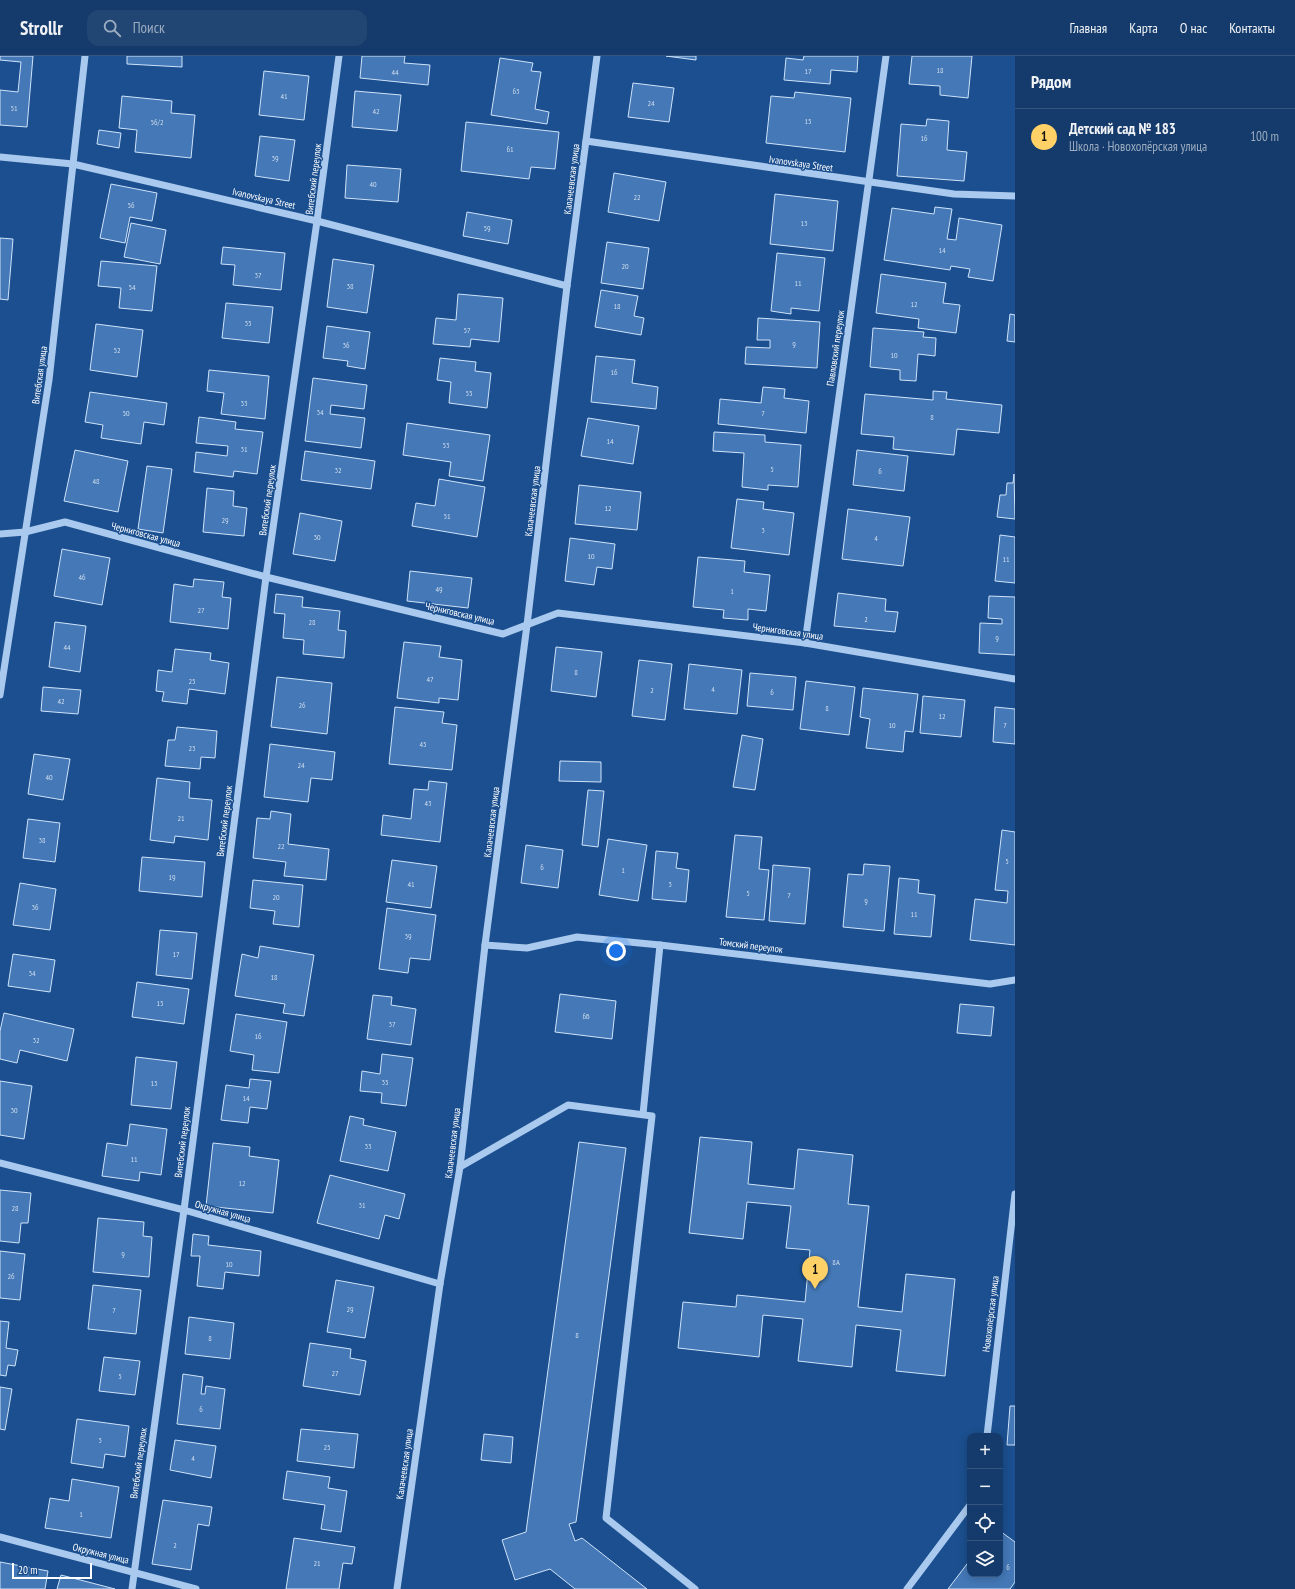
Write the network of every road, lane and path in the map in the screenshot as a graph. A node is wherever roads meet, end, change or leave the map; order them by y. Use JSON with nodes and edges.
{"nodes":[{"id":1,"x":85,"y":56,"type":"edge"},
{"id":2,"x":339,"y":56,"type":"edge"},
{"id":3,"x":597,"y":56,"type":"edge"},
{"id":4,"x":886,"y":56,"type":"edge"},
{"id":5,"x":586,"y":141,"type":"junction"},
{"id":6,"x":0,"y":157,"type":"edge"},
{"id":7,"x":73,"y":164,"type":"junction"},
{"id":8,"x":867,"y":183,"type":"junction"},
{"id":9,"x":1015,"y":196,"type":"edge"},
{"id":10,"x":317,"y":221,"type":"junction"},
{"id":11,"x":567,"y":286,"type":"junction"},
{"id":12,"x":25,"y":532,"type":"junction"},
{"id":13,"x":0,"y":534,"type":"edge"},
{"id":14,"x":266,"y":577,"type":"junction"},
{"id":15,"x":527,"y":625,"type":"junction"},
{"id":16,"x":805,"y":642,"type":"junction"},
{"id":17,"x":1015,"y":679,"type":"edge"},
{"id":18,"x":0,"y":695,"type":"edge"},
{"id":19,"x":485,"y":945,"type":"junction"},
{"id":20,"x":660,"y":945,"type":"junction"},
{"id":21,"x":1015,"y":980,"type":"edge"},
{"id":22,"x":642,"y":1114,"type":"junction"},
{"id":23,"x":0,"y":1163,"type":"edge"},
{"id":24,"x":460,"y":1167,"type":"junction"},
{"id":25,"x":1015,"y":1194,"type":"edge"},
{"id":26,"x":184,"y":1210,"type":"junction"},
{"id":27,"x":440,"y":1284,"type":"junction"},
{"id":28,"x":987,"y":1433,"type":"edge"},
{"id":29,"x":967,"y":1509,"type":"edge"},
{"id":30,"x":0,"y":1537,"type":"edge"},
{"id":31,"x":134,"y":1572,"type":"junction"},
{"id":32,"x":132,"y":1589,"type":"edge"},
{"id":33,"x":196,"y":1589,"type":"edge"},
{"id":34,"x":397,"y":1589,"type":"edge"},
{"id":35,"x":695,"y":1589,"type":"edge"},
{"id":36,"x":907,"y":1589,"type":"edge"}],
"edges":[{"from":1,"to":7,"type":"street","name":"Витебская улица"},
{"from":2,"to":10,"type":"street","name":"Витебский переулок"},
{"from":3,"to":5,"type":"street","name":"Калачеевская улица"},
{"from":4,"to":8,"type":"street","name":"Павловский переулок"},
{"from":5,"to":8,"type":"street","name":"Ivanovskaya Street"},
{"from":5,"to":11,"type":"street","name":"Калачеевская улица"},
{"from":6,"to":7,"type":"street","name":"Ivanovskaya Street"},
{"from":7,"to":10,"type":"street","name":"Ivanovskaya Street"},
{"from":7,"to":12,"type":"street","name":"Витебская улица"},
{"from":8,"to":9,"type":"street","name":"Ivanovskaya Street"},
{"from":8,"to":16,"type":"street","name":"Павловский переулок"},
{"from":10,"to":11,"type":"street","name":"Ivanovskaya Street"},
{"from":10,"to":14,"type":"street","name":"Витебский переулок"},
{"from":11,"to":15,"type":"street","name":"Калачеевская улица"},
{"from":12,"to":13,"type":"street","name":"Черниговская улица"},
{"from":12,"to":14,"type":"street","name":"Черниговская улица"},
{"from":12,"to":18,"type":"street","name":"Витебская улица"},
{"from":14,"to":15,"type":"street","name":"Черниговская улица"},
{"from":14,"to":26,"type":"street","name":"Витебский переулок"},
{"from":15,"to":16,"type":"street","name":"Черниговская улица"},
{"from":15,"to":19,"type":"street","name":"Калачеевская улица"},
{"from":16,"to":17,"type":"street","name":"Черниговская улица"},
{"from":19,"to":20,"type":"street","name":"Томский переулок"},
{"from":19,"to":24,"type":"street","name":"Калачеевская улица"},
{"from":20,"to":21,"type":"street","name":"Томский переулок"},
{"from":20,"to":22,"type":"street"},
{"from":22,"to":24,"type":"street"},
{"from":22,"to":35,"type":"street"},
{"from":23,"to":26,"type":"street","name":"Окружная улица"},
{"from":24,"to":27,"type":"street","name":"Калачеевская улица"},
{"from":25,"to":28,"type":"street","name":"Новохопёрская улица"},
{"from":26,"to":27,"type":"street","name":"Окружная улица"},
{"from":26,"to":31,"type":"street","name":"Витебский переулок"},
{"from":27,"to":34,"type":"street","name":"Калачеевская улица"},
{"from":29,"to":36,"type":"street"},
{"from":30,"to":31,"type":"street","name":"Окружная улица"},
{"from":31,"to":32,"type":"street","name":"Витебский переулок"},
{"from":31,"to":33,"type":"street","name":"Окружная улица"}]}
